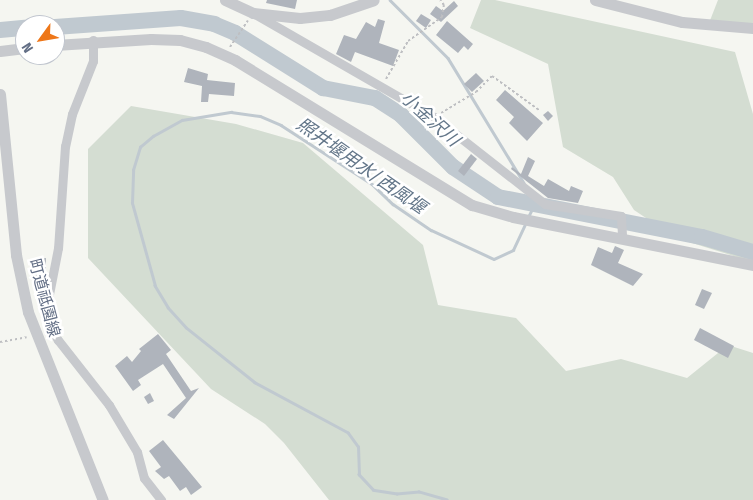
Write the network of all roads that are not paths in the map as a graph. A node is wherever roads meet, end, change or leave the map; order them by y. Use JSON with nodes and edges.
{"nodes":[{"id":1,"x":225,"y":0,"type":"edge"},
{"id":2,"x":374,"y":0,"type":"edge"},
{"id":3,"x":594,"y":0,"type":"edge"},
{"id":4,"x":253,"y":13,"type":"junction"},
{"id":5,"x":753,"y":28,"type":"edge"},
{"id":6,"x":93,"y":40,"type":"junction"},
{"id":7,"x":65,"y":44,"type":"edge"},
{"id":8,"x":15,"y":49,"type":"edge"},
{"id":9,"x":0,"y":51,"type":"edge"},
{"id":10,"x":0,"y":94,"type":"edge"},
{"id":11,"x":622,"y":237,"type":"junction"},
{"id":12,"x":753,"y":265,"type":"edge"},
{"id":13,"x":102,"y":500,"type":"edge"},
{"id":14,"x":161,"y":500,"type":"edge"}],
"edges":[{"from":1,"to":4,"type":"street"},
{"from":2,"to":4,"type":"street"},
{"from":3,"to":5,"type":"street"},
{"from":4,"to":11,"type":"street"},
{"from":6,"to":7,"type":"street"},
{"from":6,"to":11,"type":"street"},
{"from":6,"to":14,"type":"street"},
{"from":8,"to":9,"type":"street"},
{"from":10,"to":13,"type":"street","name":"町道祗園線"},
{"from":11,"to":12,"type":"street"}]}
